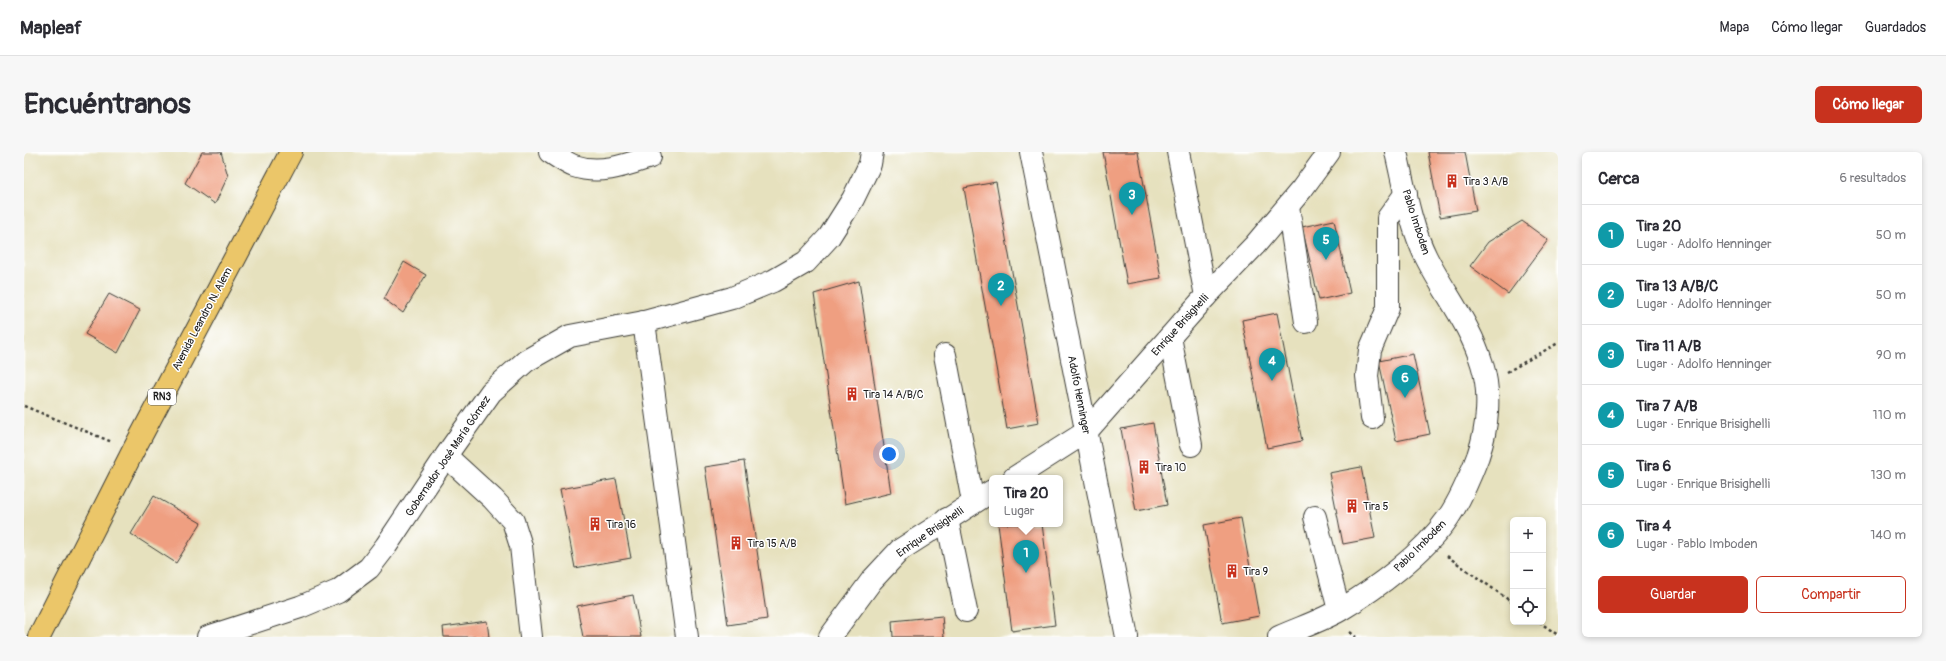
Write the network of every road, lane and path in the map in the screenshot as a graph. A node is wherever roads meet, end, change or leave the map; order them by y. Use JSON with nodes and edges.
{"nodes":[{"id":1,"x":550,"y":152,"type":"edge"},
{"id":2,"x":872,"y":152,"type":"edge"},
{"id":3,"x":1031,"y":152,"type":"edge"},
{"id":4,"x":1178,"y":152,"type":"edge"},
{"id":5,"x":1329,"y":152,"type":"edge"},
{"id":6,"x":1396,"y":152,"type":"edge"},
{"id":7,"x":285,"y":154,"type":"edge"},
{"id":8,"x":650,"y":157,"type":"dead end"},
{"id":9,"x":1406,"y":193,"type":"junction"},
{"id":10,"x":1288,"y":206,"type":"junction"},
{"id":11,"x":1206,"y":296,"type":"junction"},
{"id":12,"x":644,"y":322,"type":"junction"},
{"id":13,"x":1306,"y":322,"type":"dead end"},
{"id":14,"x":1170,"y":337,"type":"junction"},
{"id":15,"x":1558,"y":344,"type":"edge"},
{"id":16,"x":945,"y":354,"type":"dead end"},
{"id":17,"x":1485,"y":384,"type":"junction"},
{"id":18,"x":24,"y":406,"type":"edge"},
{"id":19,"x":1372,"y":418,"type":"dead end"},
{"id":20,"x":1086,"y":432,"type":"junction"},
{"id":21,"x":1191,"y":445,"type":"dead end"},
{"id":22,"x":133,"y":451,"type":"junction"},
{"id":23,"x":446,"y":456,"type":"junction"},
{"id":24,"x":1019,"y":475,"type":"edge"},
{"id":25,"x":989,"y":493,"type":"edge"},
{"id":26,"x":973,"y":502,"type":"junction"},
{"id":27,"x":1315,"y":517,"type":"dead end"},
{"id":28,"x":947,"y":519,"type":"junction"},
{"id":29,"x":1427,"y":542,"type":"junction"},
{"id":30,"x":1510,"y":601,"type":"edge"},
{"id":31,"x":1339,"y":610,"type":"junction"},
{"id":32,"x":966,"y":611,"type":"dead end"},
{"id":33,"x":1544,"y":625,"type":"edge"},
{"id":34,"x":1558,"y":635,"type":"edge"},
{"id":35,"x":39,"y":637,"type":"edge"},
{"id":36,"x":208,"y":637,"type":"edge"},
{"id":37,"x":531,"y":637,"type":"edge"},
{"id":38,"x":687,"y":637,"type":"edge"},
{"id":39,"x":830,"y":637,"type":"edge"},
{"id":40,"x":1127,"y":637,"type":"edge"},
{"id":41,"x":1279,"y":637,"type":"edge"}],
"edges":[{"from":1,"to":8,"type":"street"},
{"from":2,"to":12,"type":"street","name":"Gobernador José María Gómez"},
{"from":3,"to":20,"type":"street","name":"Adolfo Henninger"},
{"from":4,"to":11,"type":"street"},
{"from":5,"to":10,"type":"street","name":"Enrique Brisighelli"},
{"from":6,"to":9,"type":"street","name":"Pablo Imboden"},
{"from":7,"to":22,"type":"highway","name":"Avenida Leandro N. Alem","number":"RN3"},
{"from":9,"to":17,"type":"street","name":"Pablo Imboden"},
{"from":9,"to":19,"type":"street"},
{"from":10,"to":11,"type":"street","name":"Enrique Brisighelli"},
{"from":10,"to":13,"type":"street"},
{"from":11,"to":14,"type":"street","name":"Enrique Brisighelli"},
{"from":12,"to":23,"type":"street","name":"Gobernador José María Gómez"},
{"from":12,"to":38,"type":"street"},
{"from":14,"to":20,"type":"street","name":"Enrique Brisighelli"},
{"from":14,"to":21,"type":"street"},
{"from":15,"to":17,"type":"path"},
{"from":16,"to":26,"type":"street"},
{"from":17,"to":29,"type":"street","name":"Pablo Imboden"},
{"from":18,"to":22,"type":"path"},
{"from":20,"to":24,"type":"street","name":"Enrique Brisighelli"},
{"from":20,"to":40,"type":"street","name":"Adolfo Henninger"},
{"from":22,"to":35,"type":"highway","name":"Avenida Leandro N. Alem","number":"RN3"},
{"from":23,"to":36,"type":"street","name":"Gobernador José María Gómez"},
{"from":23,"to":37,"type":"street"},
{"from":25,"to":26,"type":"street","name":"Enrique Brisighelli"},
{"from":26,"to":28,"type":"street","name":"Enrique Brisighelli"},
{"from":27,"to":31,"type":"street"},
{"from":28,"to":32,"type":"street"},
{"from":28,"to":39,"type":"street","name":"Enrique Brisighelli"},
{"from":29,"to":30,"type":"path"},
{"from":29,"to":31,"type":"street","name":"Pablo Imboden"},
{"from":31,"to":41,"type":"street","name":"Pablo Imboden"},
{"from":33,"to":34,"type":"path"}]}
